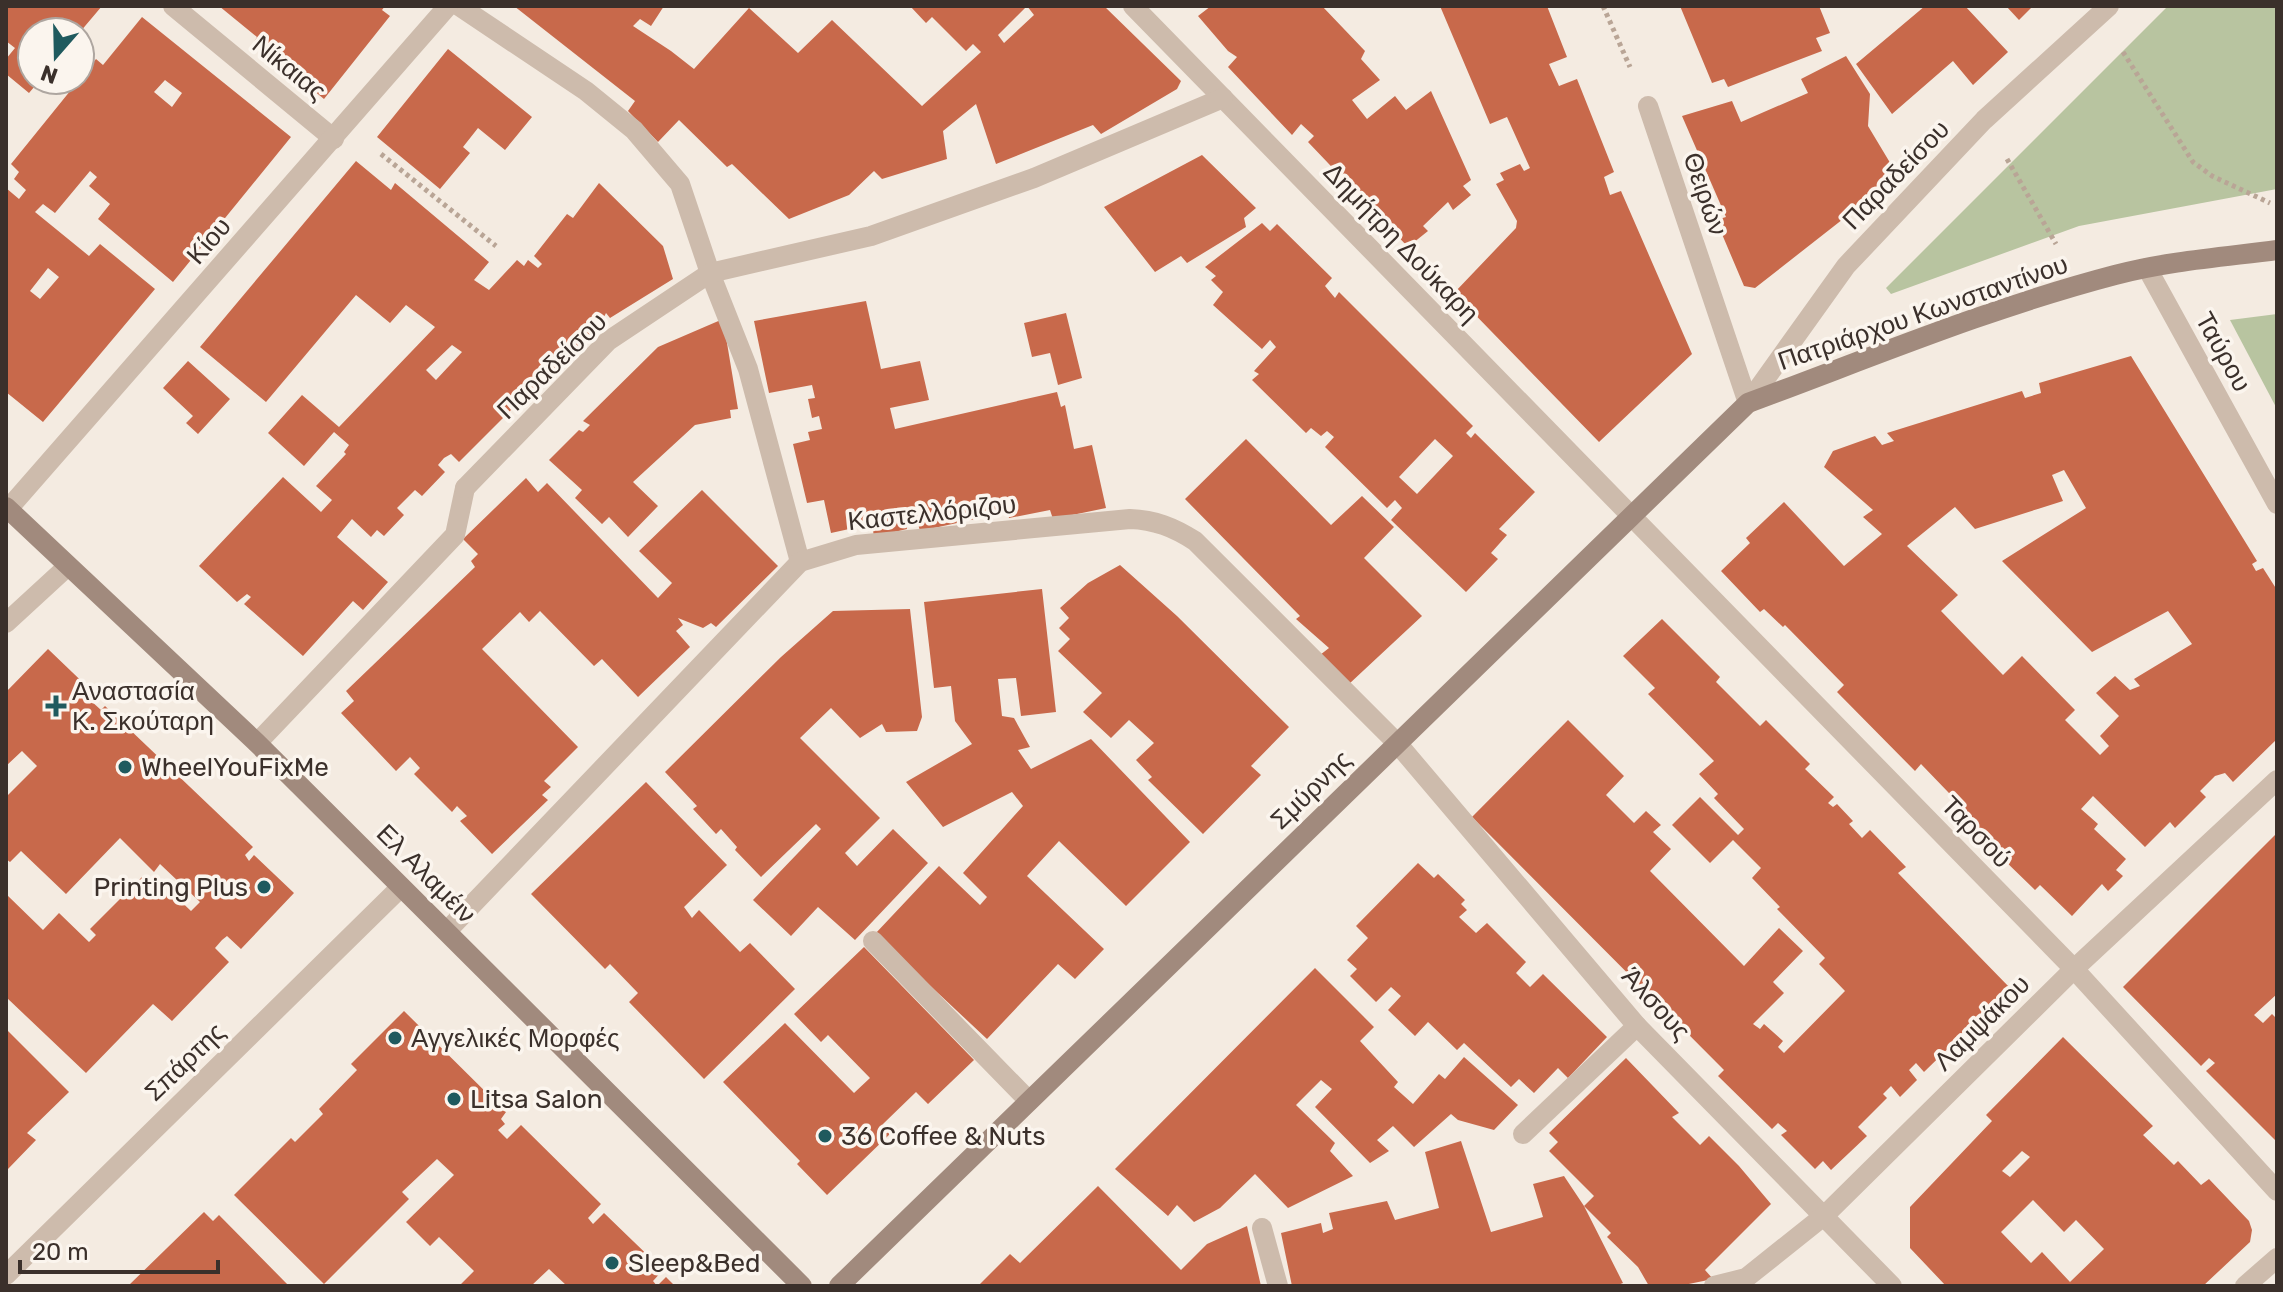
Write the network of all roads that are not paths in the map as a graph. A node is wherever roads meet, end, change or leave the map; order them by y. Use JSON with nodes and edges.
{"nodes":[{"id":1,"x":173,"y":6,"type":"edge"},
{"id":2,"x":448,"y":6,"type":"edge"},
{"id":3,"x":459,"y":6,"type":"edge"},
{"id":4,"x":1133,"y":6,"type":"edge"},
{"id":5,"x":2104,"y":10,"type":"edge"},
{"id":6,"x":1223,"y":98,"type":"junction"},
{"id":7,"x":1648,"y":106,"type":"road end"},
{"id":8,"x":340,"y":132,"type":"junction"},
{"id":9,"x":2277,"y":250,"type":"edge"},
{"id":10,"x":2147,"y":268,"type":"junction"},
{"id":11,"x":710,"y":273,"type":"junction"},
{"id":12,"x":1748,"y":403,"type":"junction"},
{"id":13,"x":2277,"y":504,"type":"edge"},
{"id":14,"x":7,"y":508,"type":"edge"},
{"id":15,"x":1631,"y":517,"type":"junction"},
{"id":16,"x":800,"y":562,"type":"junction"},
{"id":17,"x":68,"y":566,"type":"junction"},
{"id":18,"x":6,"y":623,"type":"edge"},
{"id":19,"x":257,"y":743,"type":"junction"},
{"id":20,"x":1397,"y":743,"type":"junction"},
{"id":21,"x":2277,"y":780,"type":"edge"},
{"id":22,"x":401,"y":887,"type":"junction"},
{"id":23,"x":447,"y":931,"type":"junction"},
{"id":24,"x":873,"y":941,"type":"dead end"},
{"id":25,"x":2074,"y":969,"type":"junction"},
{"id":26,"x":1637,"y":1026,"type":"junction"},
{"id":27,"x":1029,"y":1101,"type":"junction"},
{"id":28,"x":1523,"y":1134,"type":"dead end"},
{"id":29,"x":2277,"y":1191,"type":"edge"},
{"id":30,"x":1825,"y":1215,"type":"junction"},
{"id":31,"x":1262,"y":1228,"type":"dead end"},
{"id":32,"x":2277,"y":1258,"type":"edge"},
{"id":33,"x":6,"y":1275,"type":"edge"},
{"id":34,"x":802,"y":1286,"type":"edge"},
{"id":35,"x":839,"y":1286,"type":"edge"},
{"id":36,"x":1278,"y":1286,"type":"edge"},
{"id":37,"x":1714,"y":1286,"type":"edge"},
{"id":38,"x":1892,"y":1286,"type":"edge"},
{"id":39,"x":2245,"y":1286,"type":"edge"}],
"edges":[{"from":1,"to":8,"type":"street","name":"Νίκαιας"},
{"from":2,"to":8,"type":"street","name":"Κίου"},
{"from":3,"to":11,"type":"street"},
{"from":4,"to":6,"type":"street","name":"Δημήτρη Δούκαρη"},
{"from":5,"to":12,"type":"street","name":"Παραδείσου"},
{"from":6,"to":11,"type":"street","name":"Παραδείσου"},
{"from":6,"to":15,"type":"street","name":"Δημήτρη Δούκαρη"},
{"from":7,"to":12,"type":"street","name":"Θειρών"},
{"from":8,"to":14,"type":"street","name":"Κίου"},
{"from":9,"to":10,"type":"main road","name":"Πατριάρχου Κωνσταντίνου"},
{"from":10,"to":12,"type":"main road","name":"Πατριάρχου Κωνσταντίνου"},
{"from":10,"to":13,"type":"street","name":"Ταύρου"},
{"from":11,"to":16,"type":"street"},
{"from":11,"to":19,"type":"street","name":"Παραδείσου"},
{"from":12,"to":15,"type":"main road","name":"Πατριάρχου Κωνσταντίνου"},
{"from":14,"to":17,"type":"main road","name":"Ελ Αλαμέιν"},
{"from":15,"to":20,"type":"main road","name":"Σμύρνης"},
{"from":15,"to":25,"type":"street","name":"Ταρσού"},
{"from":16,"to":20,"type":"street","name":"Καστελλόριζου"},
{"from":16,"to":23,"type":"street","name":"Καστελλόριζου"},
{"from":17,"to":18,"type":"street"},
{"from":17,"to":19,"type":"main road","name":"Ελ Αλαμέιν"},
{"from":19,"to":22,"type":"main road","name":"Ελ Αλαμέιν"},
{"from":20,"to":26,"type":"street","name":"Άλσους"},
{"from":20,"to":27,"type":"main road","name":"Σμύρνης"},
{"from":21,"to":25,"type":"street","name":"Λαμψάκου"},
{"from":22,"to":23,"type":"main road","name":"Ελ Αλαμέιν"},
{"from":22,"to":33,"type":"street","name":"Σπάρτης"},
{"from":23,"to":34,"type":"main road","name":"Ελ Αλαμέιν"},
{"from":24,"to":27,"type":"street"},
{"from":25,"to":29,"type":"street","name":"Ταρσού"},
{"from":25,"to":30,"type":"street","name":"Λαμψάκου"},
{"from":26,"to":28,"type":"street"},
{"from":26,"to":30,"type":"street","name":"Άλσους"},
{"from":27,"to":35,"type":"main road","name":"Σμύρνης"},
{"from":30,"to":37,"type":"street","name":"Λαμψάκου"},
{"from":30,"to":38,"type":"street","name":"Άλσους"},
{"from":31,"to":36,"type":"street"},
{"from":32,"to":39,"type":"street"}]}
